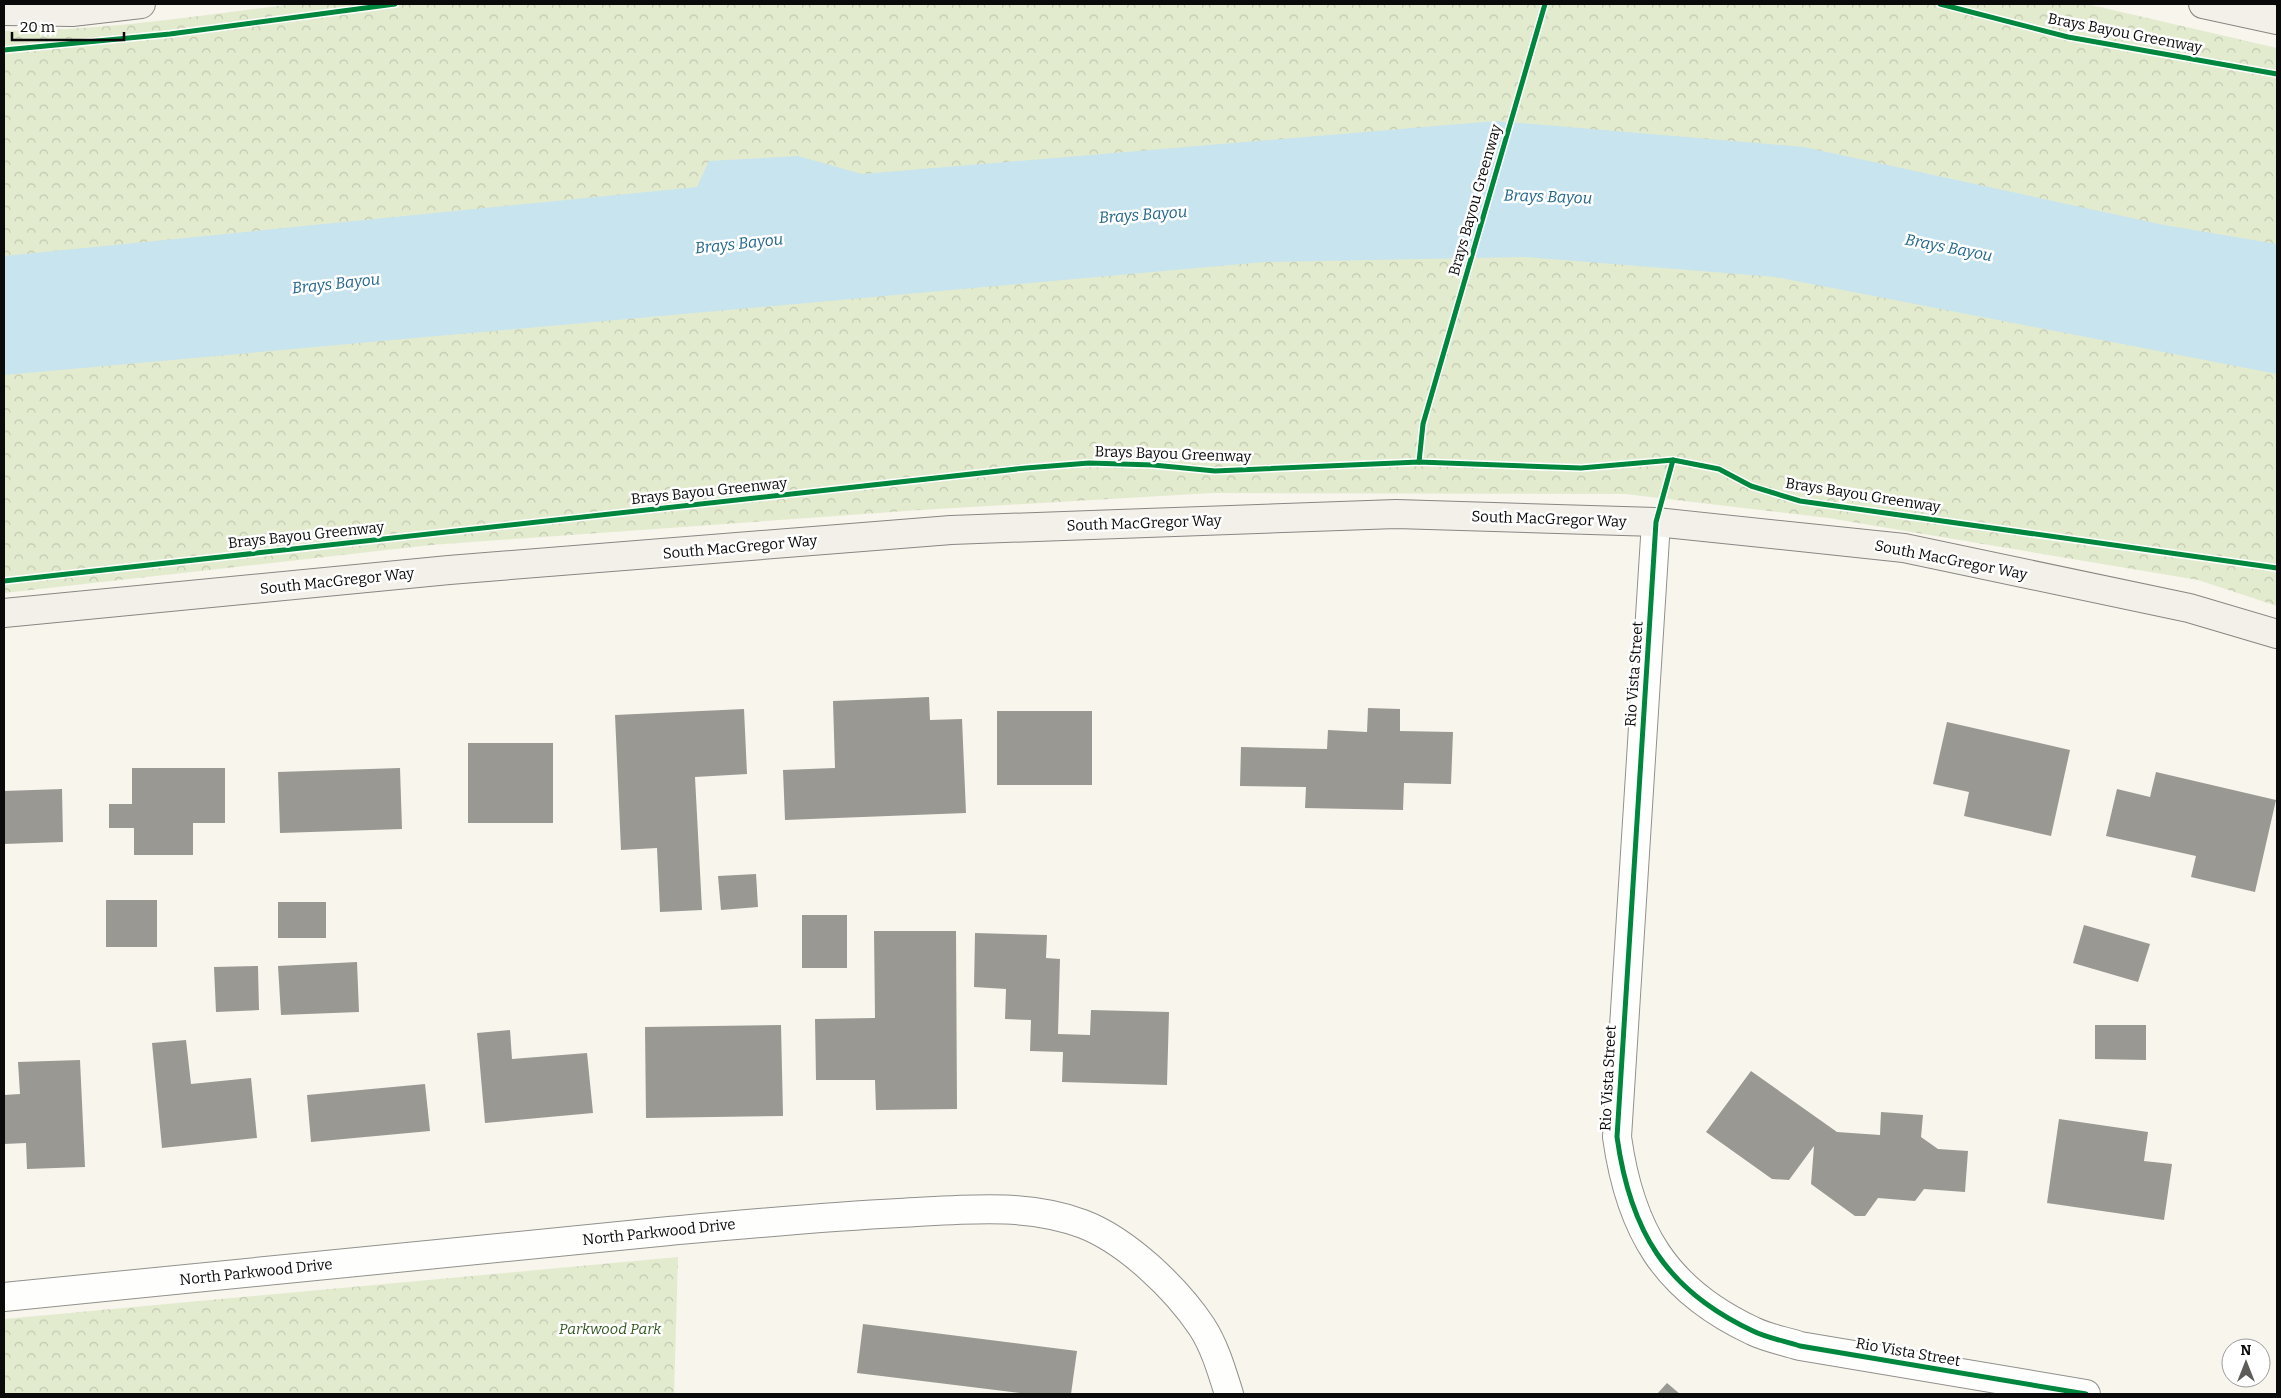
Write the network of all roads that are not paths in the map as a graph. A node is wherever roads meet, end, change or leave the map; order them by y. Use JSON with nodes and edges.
{"nodes":[{"id":1,"x":141,"y":4,"type":"edge"},
{"id":2,"x":2203,"y":4,"type":"edge"},
{"id":3,"x":4,"y":11,"type":"edge"},
{"id":4,"x":2277,"y":20,"type":"edge"},
{"id":5,"x":1656,"y":522,"type":"junction"},
{"id":6,"x":4,"y":613,"type":"edge"},
{"id":7,"x":2277,"y":634,"type":"edge"},
{"id":8,"x":4,"y":1297,"type":"edge"},
{"id":9,"x":1229,"y":1394,"type":"edge"},
{"id":10,"x":2086,"y":1394,"type":"edge"}],
"edges":[{"from":1,"to":3,"type":"main road"},
{"from":2,"to":4,"type":"main road"},
{"from":5,"to":6,"type":"main road","name":"South MacGregor Way"},
{"from":5,"to":7,"type":"main road","name":"South MacGregor Way"},
{"from":5,"to":10,"type":"street","name":"Rio Vista Street"},
{"from":8,"to":9,"type":"street","name":"North Parkwood Drive"}]}
